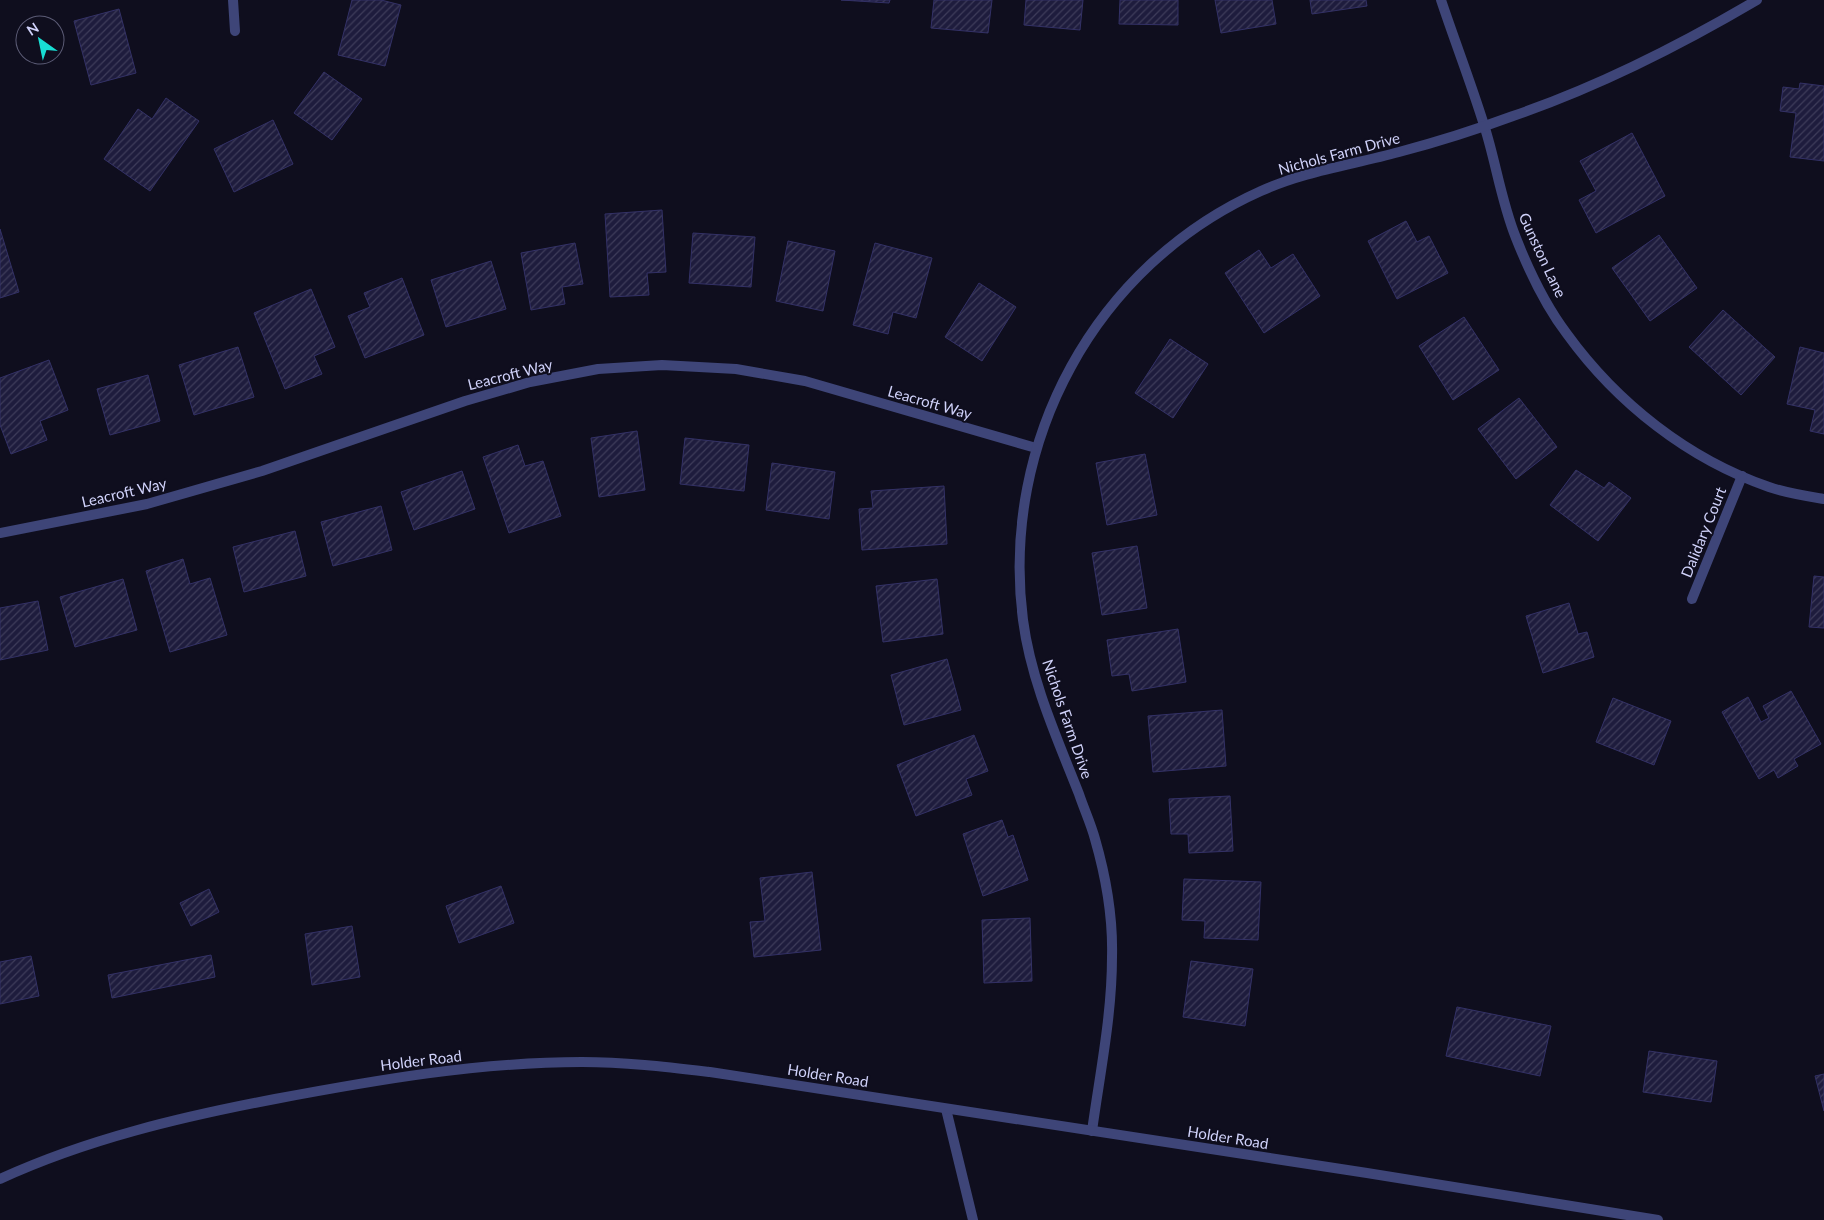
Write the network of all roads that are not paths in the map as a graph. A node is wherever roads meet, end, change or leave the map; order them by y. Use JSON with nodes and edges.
{"nodes":[{"id":1,"x":233,"y":0,"type":"edge"},
{"id":2,"x":1441,"y":0,"type":"edge"},
{"id":3,"x":1757,"y":0,"type":"edge"},
{"id":4,"x":234,"y":31,"type":"dead end"},
{"id":5,"x":1484,"y":126,"type":"junction"},
{"id":6,"x":1036,"y":448,"type":"junction"},
{"id":7,"x":1742,"y":476,"type":"junction"},
{"id":8,"x":1824,"y":499,"type":"edge"},
{"id":9,"x":0,"y":533,"type":"edge"},
{"id":10,"x":1692,"y":599,"type":"dead end"},
{"id":11,"x":946,"y":1109,"type":"junction"},
{"id":12,"x":1092,"y":1131,"type":"junction"},
{"id":13,"x":0,"y":1179,"type":"edge"},
{"id":14,"x":973,"y":1220,"type":"edge"},
{"id":15,"x":1658,"y":1220,"type":"edge"}],
"edges":[{"from":1,"to":4,"type":"street"},
{"from":2,"to":5,"type":"street","name":"Gunston Lane"},
{"from":3,"to":5,"type":"street","name":"Nichols Farm Drive"},
{"from":5,"to":6,"type":"street","name":"Nichols Farm Drive"},
{"from":5,"to":7,"type":"street","name":"Gunston Lane"},
{"from":6,"to":9,"type":"street","name":"Leacroft Way"},
{"from":6,"to":12,"type":"street","name":"Nichols Farm Drive"},
{"from":7,"to":8,"type":"street","name":"Gunston Lane"},
{"from":7,"to":10,"type":"street","name":"Dalidary Court"},
{"from":11,"to":12,"type":"street","name":"Holder Road"},
{"from":11,"to":13,"type":"street","name":"Holder Road"},
{"from":11,"to":14,"type":"street"},
{"from":12,"to":15,"type":"street","name":"Holder Road"}]}
